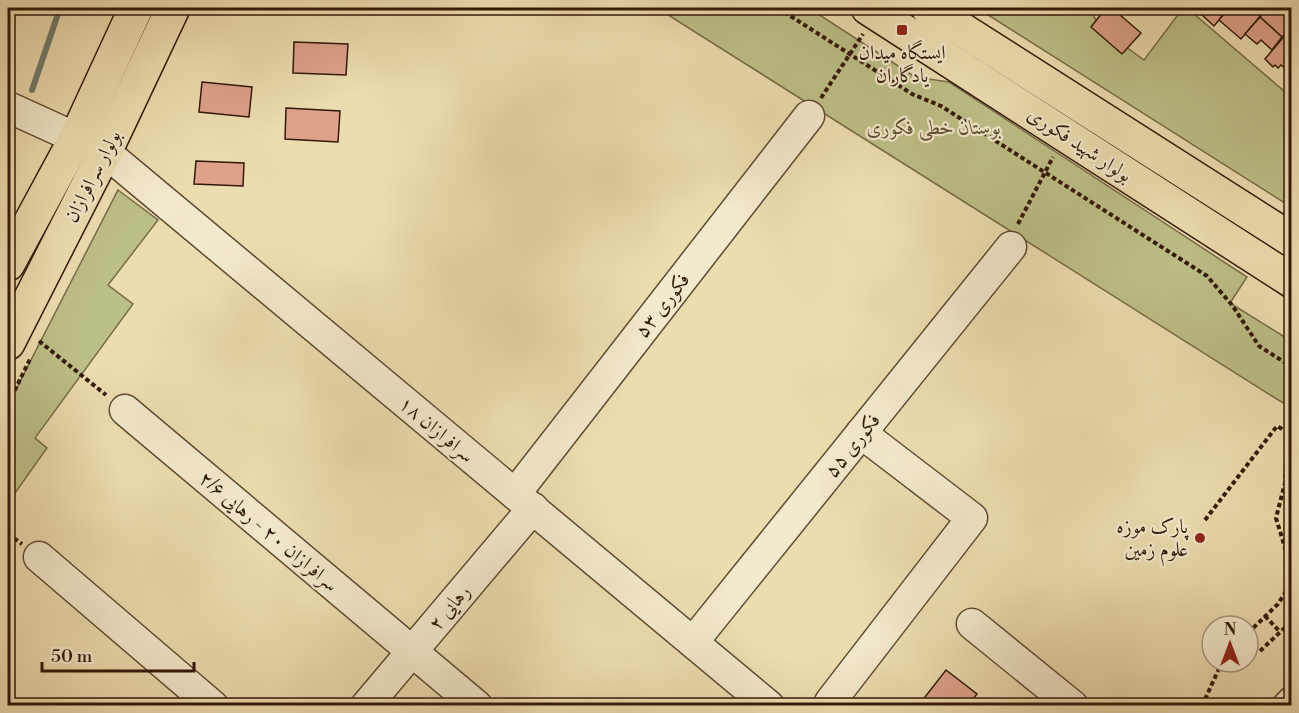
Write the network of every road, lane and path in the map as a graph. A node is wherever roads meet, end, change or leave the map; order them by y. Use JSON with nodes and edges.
{"nodes":[{"id":1,"x":136,"y":8,"type":"edge"},
{"id":2,"x":173,"y":8,"type":"edge"},
{"id":3,"x":778,"y":8,"type":"edge"},
{"id":4,"x":928,"y":8,"type":"edge"},
{"id":5,"x":872,"y":10,"type":"edge"},
{"id":6,"x":850,"y":54,"type":"junction"},
{"id":7,"x":8,"y":107,"type":"edge"},
{"id":8,"x":809,"y":116,"type":"joint"},
{"id":9,"x":1065,"y":135,"type":"junction"},
{"id":10,"x":75,"y":138,"type":"junction"},
{"id":11,"x":105,"y":152,"type":"junction"},
{"id":12,"x":1045,"y":172,"type":"junction"},
{"id":13,"x":1292,"y":240,"type":"edge"},
{"id":14,"x":1011,"y":247,"type":"joint"},
{"id":15,"x":8,"y":264,"type":"edge"},
{"id":16,"x":1292,"y":281,"type":"edge"},
{"id":17,"x":23,"y":342,"type":"edge"},
{"id":18,"x":1292,"y":367,"type":"edge"},
{"id":19,"x":125,"y":410,"type":"joint"},
{"id":20,"x":861,"y":433,"type":"junction"},
{"id":21,"x":1292,"y":435,"type":"edge"},
{"id":22,"x":1292,"y":467,"type":"edge"},
{"id":23,"x":524,"y":501,"type":"junction"},
{"id":24,"x":1205,"y":520,"type":"dead end"},
{"id":25,"x":39,"y":557,"type":"dead end"},
{"id":26,"x":1292,"y":571,"type":"edge"},
{"id":27,"x":1292,"y":582,"type":"edge"},
{"id":28,"x":1265,"y":616,"type":"junction"},
{"id":29,"x":1260,"y":621,"type":"edge"},
{"id":30,"x":1292,"y":621,"type":"edge"},
{"id":31,"x":972,"y":624,"type":"dead end"},
{"id":32,"x":1280,"y":632,"type":"junction"},
{"id":33,"x":693,"y":642,"type":"junction"},
{"id":34,"x":412,"y":651,"type":"junction"},
{"id":35,"x":1260,"y":651,"type":"dead end"},
{"id":36,"x":1216,"y":674,"type":"edge"},
{"id":37,"x":830,"y":702,"type":"dead end"},
{"id":38,"x":1292,"y":702,"type":"edge"},
{"id":39,"x":213,"y":705,"type":"edge"},
{"id":40,"x":366,"y":705,"type":"edge"},
{"id":41,"x":477,"y":705,"type":"edge"},
{"id":42,"x":769,"y":705,"type":"edge"},
{"id":43,"x":1073,"y":705,"type":"edge"},
{"id":44,"x":1202,"y":705,"type":"edge"},
{"id":45,"x":1288,"y":705,"type":"edge"}],
"edges":[{"from":1,"to":10,"type":"main road","name":"بولوار سرافرازان"},
{"from":2,"to":11,"type":"main road","name":"بولوار سرافرازان"},
{"from":3,"to":6,"type":"path"},
{"from":4,"to":13,"type":"main road","name":"بولوار شهید فکوری"},
{"from":5,"to":6,"type":"path"},
{"from":5,"to":9,"type":"main road","name":"بولوار شهید فکوری"},
{"from":6,"to":8,"type":"path"},
{"from":6,"to":12,"type":"path"},
{"from":7,"to":10,"type":"street"},
{"from":8,"to":23,"type":"street","name":"فکوری ۵۳"},
{"from":9,"to":12,"type":"path"},
{"from":9,"to":16,"type":"main road","name":"بولوار شهید فکوری"},
{"from":10,"to":15,"type":"main road","name":"بولوار سرافرازان"},
{"from":11,"to":17,"type":"main road","name":"بولوار سرافرازان"},
{"from":11,"to":23,"type":"street","name":"سرافرازان ۱۸"},
{"from":12,"to":14,"type":"path"},
{"from":12,"to":18,"type":"path"},
{"from":14,"to":20,"type":"street","name":"فکوری ۵۵"},
{"from":17,"to":19,"type":"path"},
{"from":19,"to":34,"type":"street","name":"سرافرازان ۲۰ - رهایی ۲/۶"},
{"from":20,"to":33,"type":"street","name":"فکوری ۵۵"},
{"from":20,"to":37,"type":"street"},
{"from":21,"to":24,"type":"path"},
{"from":22,"to":26,"type":"path"},
{"from":23,"to":33,"type":"street","name":"سرافرازان ۱۸"},
{"from":23,"to":34,"type":"street","name":"رهایی ۲"},
{"from":25,"to":39,"type":"street"},
{"from":27,"to":28,"type":"path"},
{"from":28,"to":29,"type":"path"},
{"from":28,"to":32,"type":"path"},
{"from":30,"to":32,"type":"path"},
{"from":31,"to":43,"type":"street"},
{"from":32,"to":35,"type":"path"},
{"from":33,"to":42,"type":"street","name":"سرافرازان ۱۸"},
{"from":34,"to":40,"type":"street","name":"رهایی ۲"},
{"from":34,"to":41,"type":"street","name":"سرافرازان ۲۰ - رهایی ۲/۶"},
{"from":36,"to":44,"type":"path"},
{"from":38,"to":45,"type":"street"}]}
